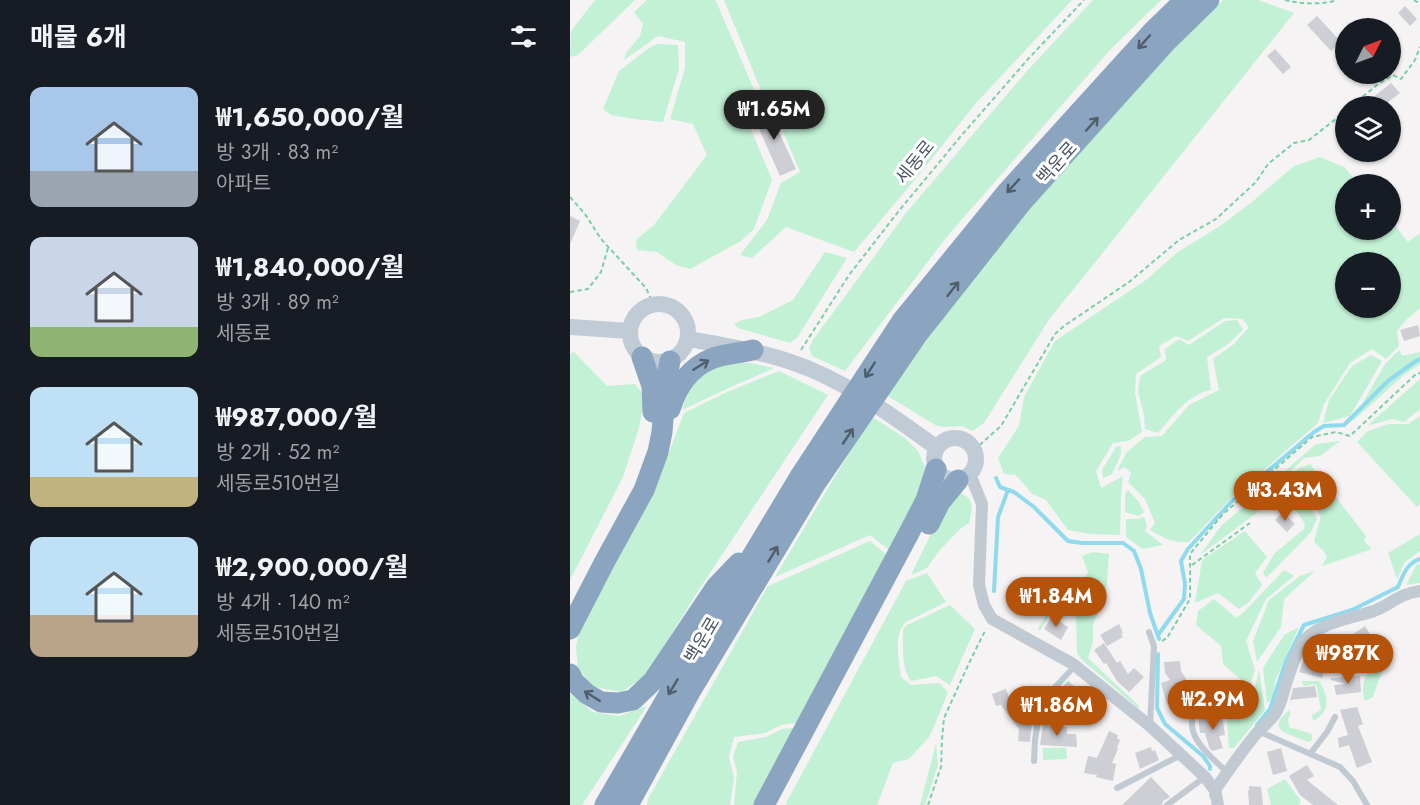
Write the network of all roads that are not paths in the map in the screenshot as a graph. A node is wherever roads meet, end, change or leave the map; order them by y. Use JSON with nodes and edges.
{"nodes":[{"id":1,"x":1185,"y":0,"type":"edge"},
{"id":2,"x":1209,"y":0,"type":"edge"},
{"id":3,"x":570,"y":327,"type":"edge"},
{"id":4,"x":909,"y":328,"type":"junction"},
{"id":5,"x":630,"y":331,"type":"junction"},
{"id":6,"x":689,"y":339,"type":"junction"},
{"id":7,"x":753,"y":350,"type":"junction"},
{"id":8,"x":642,"y":357,"type":"junction"},
{"id":9,"x":670,"y":361,"type":"junction"},
{"id":10,"x":662,"y":432,"type":"junction"},
{"id":11,"x":937,"y":448,"type":"junction"},
{"id":12,"x":936,"y":469,"type":"junction"},
{"id":13,"x":964,"y":477,"type":"junction"},
{"id":14,"x":808,"y":479,"type":"junction"},
{"id":15,"x":761,"y":542,"type":"junction"},
{"id":16,"x":758,"y":579,"type":"junction"},
{"id":17,"x":1420,"y":591,"type":"edge"},
{"id":18,"x":570,"y":602,"type":"edge"},
{"id":19,"x":570,"y":629,"type":"edge"},
{"id":20,"x":1149,"y":632,"type":"dead end"},
{"id":21,"x":1075,"y":666,"type":"junction"},
{"id":22,"x":570,"y":674,"type":"edge"},
{"id":23,"x":1196,"y":710,"type":"dead end"},
{"id":24,"x":1335,"y":717,"type":"dead end"},
{"id":25,"x":1150,"y":726,"type":"junction"},
{"id":26,"x":1258,"y":731,"type":"junction"},
{"id":27,"x":1310,"y":754,"type":"junction"},
{"id":28,"x":1181,"y":755,"type":"junction"},
{"id":29,"x":1034,"y":761,"type":"dead end"},
{"id":30,"x":1228,"y":772,"type":"junction"},
{"id":31,"x":1205,"y":777,"type":"junction"},
{"id":32,"x":1117,"y":788,"type":"dead end"},
{"id":33,"x":1215,"y":790,"type":"junction"},
{"id":34,"x":605,"y":805,"type":"edge"},
{"id":35,"x":628,"y":805,"type":"edge"},
{"id":36,"x":640,"y":805,"type":"edge"},
{"id":37,"x":764,"y":805,"type":"edge"},
{"id":38,"x":778,"y":805,"type":"edge"},
{"id":39,"x":1167,"y":805,"type":"edge"},
{"id":40,"x":1216,"y":805,"type":"edge"},
{"id":41,"x":1366,"y":805,"type":"edge"}],
"edges":[{"from":1,"to":4,"type":"highway","name":"백운로","one_way":true},
{"from":4,"to":2,"type":"highway","name":"백운로","one_way":true},
{"from":3,"to":5,"type":"street"},
{"from":4,"to":14,"type":"highway"},
{"from":5,"to":6,"type":"street"},
{"from":5,"to":8,"type":"street"},
{"from":6,"to":7,"type":"street"},
{"from":6,"to":9,"type":"street"},
{"from":10,"to":7,"type":"highway","one_way":true},
{"from":7,"to":11,"type":"street"},
{"from":8,"to":9,"type":"street"},
{"from":8,"to":18,"type":"highway"},
{"from":9,"to":10,"type":"highway"},
{"from":10,"to":19,"type":"highway"},
{"from":11,"to":12,"type":"street"},
{"from":11,"to":13,"type":"street"},
{"from":12,"to":13,"type":"street"},
{"from":12,"to":37,"type":"highway"},
{"from":13,"to":21,"type":"street"},
{"from":13,"to":38,"type":"highway"},
{"from":14,"to":15,"type":"highway","name":"백운로"},
{"from":16,"to":14,"type":"highway","name":"백운로","one_way":true},
{"from":15,"to":22,"type":"highway","one_way":true},
{"from":15,"to":34,"type":"highway","name":"백운로","one_way":true},
{"from":16,"to":35,"type":"highway","name":"백운로"},
{"from":16,"to":36,"type":"highway"},
{"from":17,"to":26,"type":"street"},
{"from":20,"to":25,"type":"lane"},
{"from":21,"to":25,"type":"street"},
{"from":21,"to":29,"type":"lane"},
{"from":23,"to":30,"type":"lane"},
{"from":24,"to":27,"type":"lane"},
{"from":25,"to":28,"type":"street"},
{"from":26,"to":27,"type":"lane"},
{"from":26,"to":30,"type":"street"},
{"from":27,"to":41,"type":"lane"},
{"from":28,"to":31,"type":"street"},
{"from":28,"to":32,"type":"lane"},
{"from":30,"to":33,"type":"street"},
{"from":31,"to":33,"type":"street"},
{"from":31,"to":39,"type":"lane"},
{"from":33,"to":40,"type":"street"}]}
